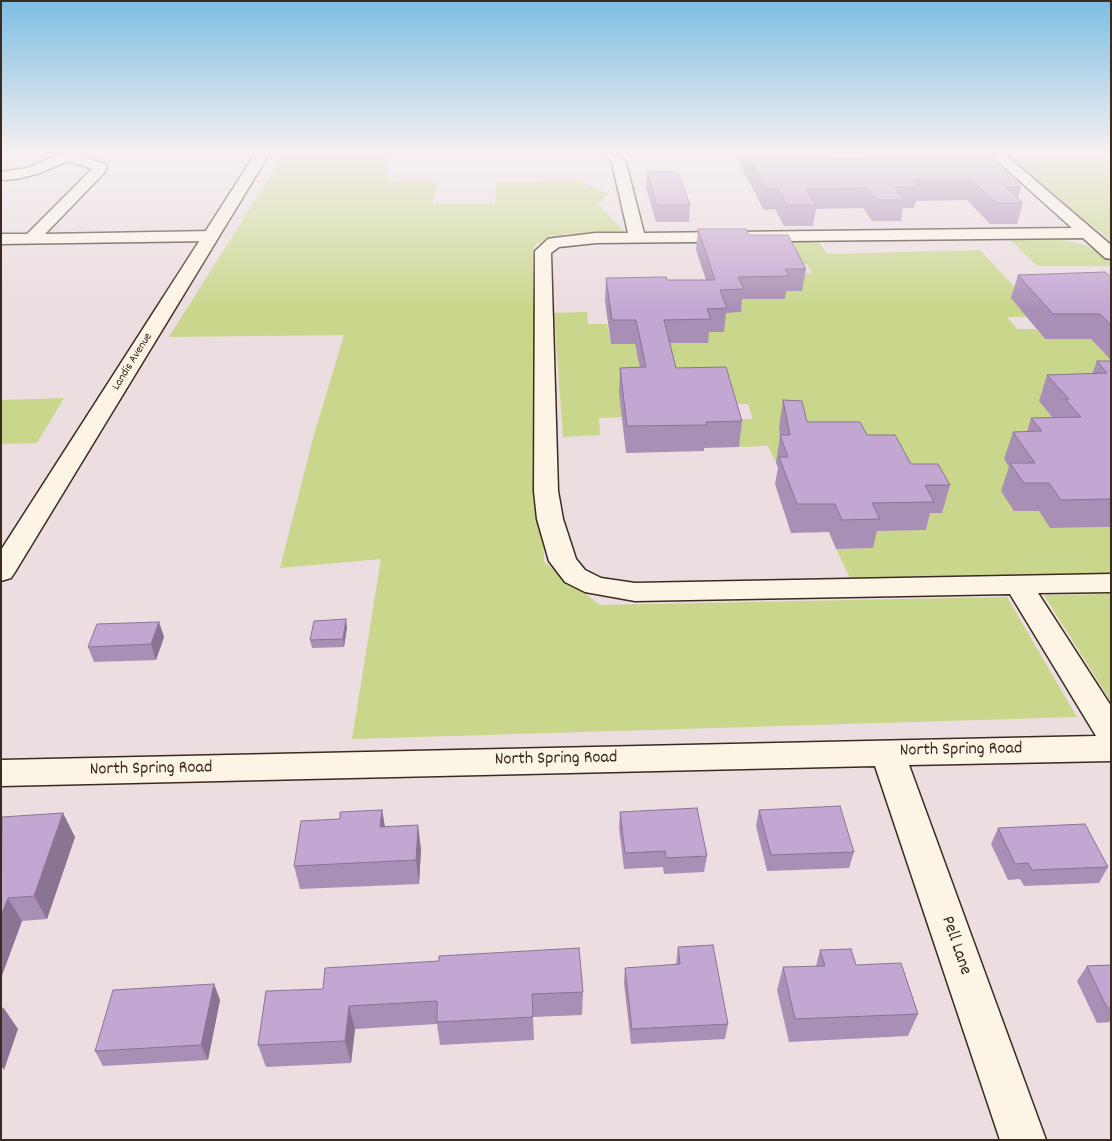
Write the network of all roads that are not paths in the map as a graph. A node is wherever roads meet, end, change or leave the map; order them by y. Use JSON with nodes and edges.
{"nodes":[{"id":1,"x":66,"y":204,"type":"edge"},
{"id":2,"x":231,"y":204,"type":"edge"},
{"id":3,"x":629,"y":204,"type":"edge"},
{"id":4,"x":1054,"y":204,"type":"edge"},
{"id":5,"x":1087,"y":233,"type":"junction"},
{"id":6,"x":211,"y":236,"type":"junction"},
{"id":7,"x":637,"y":237,"type":"junction"},
{"id":8,"x":1,"y":239,"type":"edge"},
{"id":9,"x":31,"y":239,"type":"junction"},
{"id":10,"x":1111,"y":254,"type":"edge"},
{"id":11,"x":1,"y":572,"type":"edge"},
{"id":12,"x":1111,"y":583,"type":"edge"},
{"id":13,"x":1018,"y":584,"type":"junction"},
{"id":14,"x":1111,"y":733,"type":"edge"},
{"id":15,"x":1111,"y":748,"type":"edge"},
{"id":16,"x":888,"y":752,"type":"junction"},
{"id":17,"x":1,"y":773,"type":"edge"},
{"id":18,"x":1023,"y":1140,"type":"edge"}],
"edges":[{"from":1,"to":9,"type":"street"},
{"from":2,"to":6,"type":"street","name":"Landis Avenue"},
{"from":3,"to":7,"type":"street"},
{"from":4,"to":5,"type":"street"},
{"from":5,"to":7,"type":"street"},
{"from":5,"to":10,"type":"street"},
{"from":6,"to":9,"type":"street"},
{"from":6,"to":11,"type":"street","name":"Landis Avenue"},
{"from":7,"to":13,"type":"street"},
{"from":8,"to":9,"type":"street"},
{"from":12,"to":13,"type":"street"},
{"from":13,"to":14,"type":"street"},
{"from":15,"to":16,"type":"street","name":"North Spring Road"},
{"from":16,"to":17,"type":"street","name":"North Spring Road"},
{"from":16,"to":18,"type":"street","name":"Pell Lane"}]}
